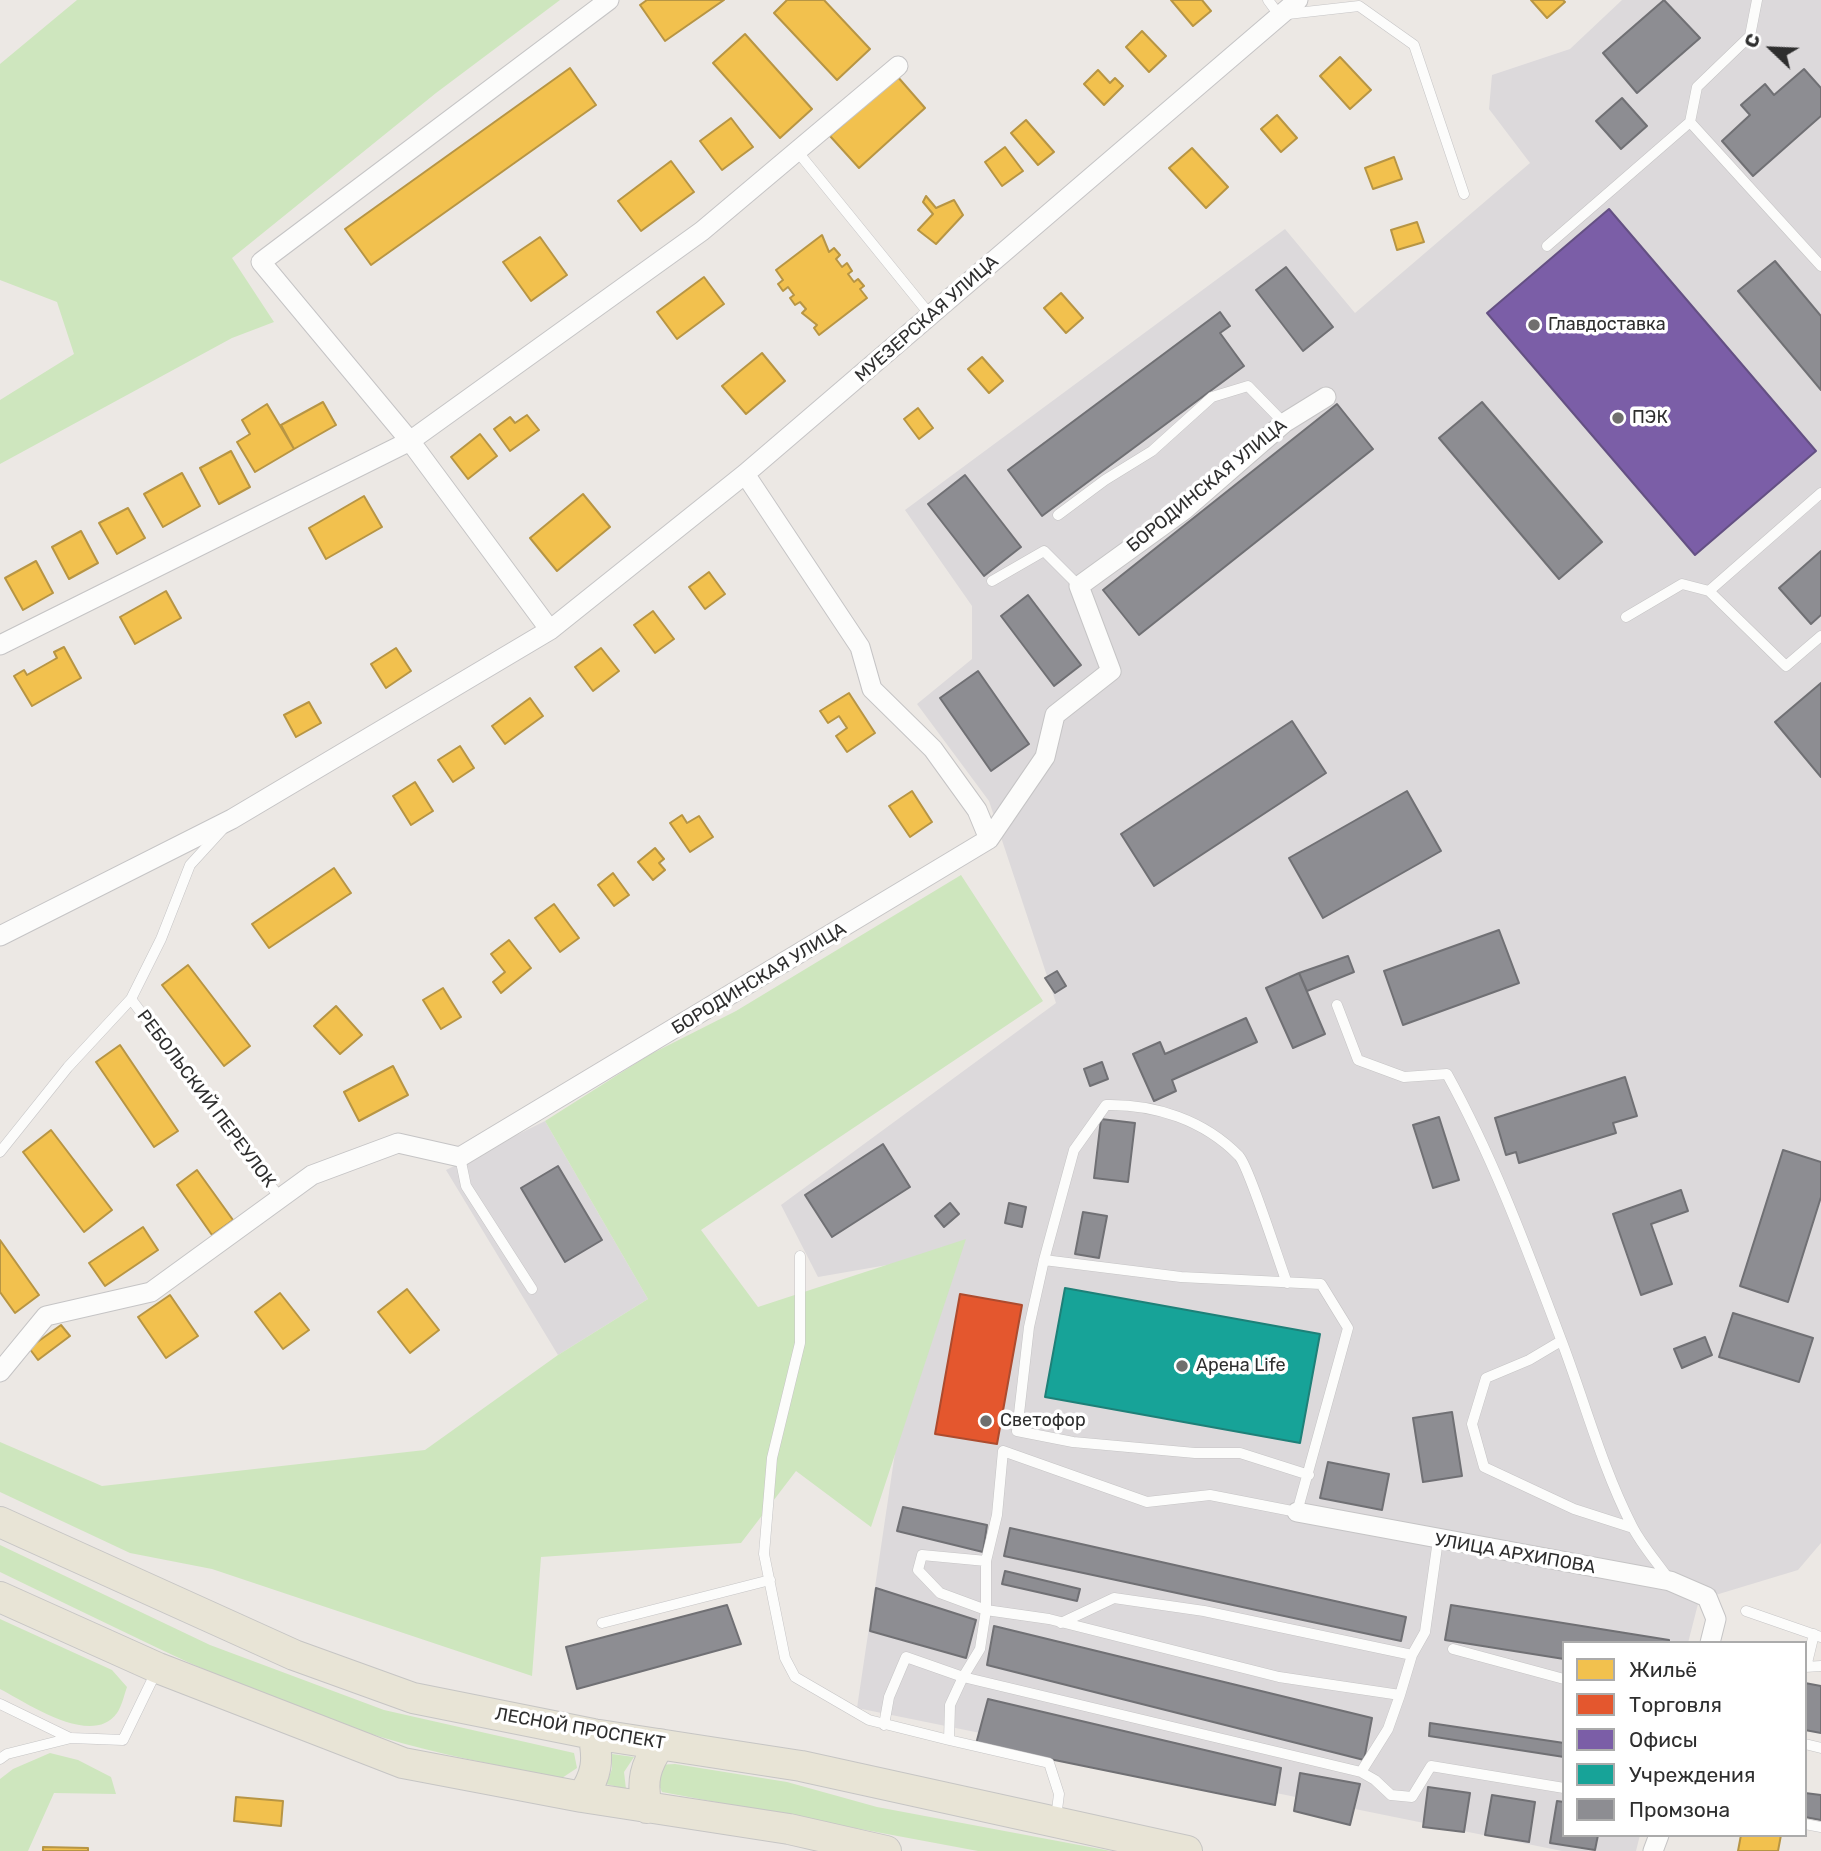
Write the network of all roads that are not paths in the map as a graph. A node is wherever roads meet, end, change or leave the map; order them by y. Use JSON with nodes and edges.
{"nodes":[{"id":1,"x":609,"y":0,"type":"edge"},
{"id":2,"x":1298,"y":0,"type":"edge"},
{"id":3,"x":1757,"y":0,"type":"edge"},
{"id":4,"x":1274,"y":8,"type":"edge"},
{"id":5,"x":898,"y":66,"type":"dead end"},
{"id":6,"x":1690,"y":122,"type":"junction"},
{"id":7,"x":797,"y":151,"type":"junction"},
{"id":8,"x":1464,"y":194,"type":"dead end"},
{"id":9,"x":1547,"y":246,"type":"dead end"},
{"id":10,"x":1819,"y":258,"type":"edge"},
{"id":11,"x":931,"y":316,"type":"junction"},
{"id":12,"x":1326,"y":397,"type":"dead end"},
{"id":13,"x":1284,"y":423,"type":"junction"},
{"id":14,"x":410,"y":440,"type":"junction"},
{"id":15,"x":745,"y":474,"type":"junction"},
{"id":16,"x":1821,"y":494,"type":"edge"},
{"id":17,"x":1058,"y":515,"type":"dead end"},
{"id":18,"x":992,"y":581,"type":"dead end"},
{"id":19,"x":1079,"y":586,"type":"junction"},
{"id":20,"x":1709,"y":591,"type":"junction"},
{"id":21,"x":1626,"y":617,"type":"dead end"},
{"id":22,"x":550,"y":630,"type":"junction"},
{"id":23,"x":1821,"y":636,"type":"edge"},
{"id":24,"x":0,"y":645,"type":"edge"},
{"id":25,"x":232,"y":819,"type":"junction"},
{"id":26,"x":989,"y":839,"type":"junction"},
{"id":27,"x":0,"y":936,"type":"edge"},
{"id":28,"x":131,"y":999,"type":"junction"},
{"id":29,"x":1337,"y":1005,"type":"dead end"},
{"id":30,"x":0,"y":1152,"type":"edge"},
{"id":31,"x":460,"y":1157,"type":"junction"},
{"id":32,"x":280,"y":1198,"type":"junction"},
{"id":33,"x":800,"y":1256,"type":"dead end"},
{"id":34,"x":1044,"y":1260,"type":"junction"},
{"id":35,"x":1287,"y":1283,"type":"junction"},
{"id":36,"x":532,"y":1289,"type":"dead end"},
{"id":37,"x":1561,"y":1341,"type":"junction"},
{"id":38,"x":0,"y":1372,"type":"edge"},
{"id":39,"x":1309,"y":1475,"type":"junction"},
{"id":40,"x":1297,"y":1512,"type":"junction"},
{"id":41,"x":0,"y":1522,"type":"edge"},
{"id":42,"x":1633,"y":1528,"type":"junction"},
{"id":43,"x":1438,"y":1540,"type":"junction"},
{"id":44,"x":986,"y":1561,"type":"junction"},
{"id":45,"x":769,"y":1580,"type":"junction"},
{"id":46,"x":1670,"y":1581,"type":"junction"},
{"id":47,"x":0,"y":1597,"type":"edge"},
{"id":48,"x":986,"y":1610,"type":"junction"},
{"id":49,"x":1746,"y":1611,"type":"dead end"},
{"id":50,"x":1061,"y":1622,"type":"junction"},
{"id":51,"x":601,"y":1623,"type":"dead end"},
{"id":52,"x":1817,"y":1636,"type":"edge"},
{"id":53,"x":1710,"y":1641,"type":"edge"},
{"id":54,"x":1452,"y":1649,"type":"dead end"},
{"id":55,"x":1412,"y":1655,"type":"junction"},
{"id":56,"x":1807,"y":1662,"type":"edge"},
{"id":57,"x":158,"y":1668,"type":"junction"},
{"id":58,"x":963,"y":1677,"type":"junction"},
{"id":59,"x":1562,"y":1678,"type":"edge"},
{"id":60,"x":1400,"y":1695,"type":"junction"},
{"id":61,"x":0,"y":1704,"type":"edge"},
{"id":62,"x":884,"y":1725,"type":"junction"},
{"id":63,"x":593,"y":1734,"type":"junction"},
{"id":64,"x":71,"y":1738,"type":"junction"},
{"id":65,"x":949,"y":1740,"type":"junction"},
{"id":66,"x":660,"y":1744,"type":"junction"},
{"id":67,"x":2,"y":1755,"type":"edge"},
{"id":68,"x":1361,"y":1772,"type":"junction"},
{"id":69,"x":1562,"y":1787,"type":"edge"},
{"id":70,"x":582,"y":1797,"type":"junction"},
{"id":71,"x":647,"y":1808,"type":"junction"},
{"id":72,"x":1055,"y":1824,"type":"junction"},
{"id":73,"x":886,"y":1851,"type":"edge"},
{"id":74,"x":1187,"y":1851,"type":"edge"}],
"edges":[{"from":1,"to":14,"type":"street"},
{"from":2,"to":4,"type":"street","name":"МУЕЗЕРСКАЯ УЛИЦА"},
{"from":3,"to":6,"type":"lane"},
{"from":4,"to":8,"type":"lane"},
{"from":4,"to":11,"type":"street","name":"МУЕЗЕРСКАЯ УЛИЦА"},
{"from":5,"to":7,"type":"street"},
{"from":6,"to":9,"type":"lane"},
{"from":6,"to":10,"type":"lane"},
{"from":7,"to":11,"type":"lane"},
{"from":7,"to":14,"type":"street"},
{"from":11,"to":15,"type":"street","name":"МУЕЗЕРСКАЯ УЛИЦА"},
{"from":12,"to":13,"type":"street","name":"БОРОДИНСКАЯ УЛИЦА"},
{"from":13,"to":17,"type":"lane"},
{"from":13,"to":19,"type":"street","name":"БОРОДИНСКАЯ УЛИЦА"},
{"from":14,"to":22,"type":"street"},
{"from":14,"to":24,"type":"street"},
{"from":15,"to":22,"type":"street","name":"МУЕЗЕРСКАЯ УЛИЦА"},
{"from":15,"to":26,"type":"street"},
{"from":16,"to":20,"type":"lane"},
{"from":18,"to":19,"type":"lane"},
{"from":19,"to":26,"type":"street","name":"БОРОДИНСКАЯ УЛИЦА"},
{"from":20,"to":21,"type":"lane"},
{"from":20,"to":23,"type":"lane"},
{"from":22,"to":25,"type":"street","name":"МУЕЗЕРСКАЯ УЛИЦА"},
{"from":25,"to":27,"type":"street","name":"МУЕЗЕРСКАЯ УЛИЦА"},
{"from":25,"to":28,"type":"lane"},
{"from":26,"to":31,"type":"street","name":"БОРОДИНСКАЯ УЛИЦА"},
{"from":28,"to":30,"type":"lane"},
{"from":28,"to":32,"type":"lane","name":"РЕБОЛЬСКИЙ ПЕРЕУЛОК"},
{"from":29,"to":37,"type":"lane"},
{"from":31,"to":32,"type":"street"},
{"from":31,"to":36,"type":"lane"},
{"from":32,"to":38,"type":"street"},
{"from":33,"to":45,"type":"lane"},
{"from":34,"to":35,"type":"lane"},
{"from":34,"to":35,"type":"lane"},
{"from":34,"to":39,"type":"lane"},
{"from":35,"to":39,"type":"lane"},
{"from":37,"to":42,"type":"lane"},
{"from":37,"to":42,"type":"lane"},
{"from":39,"to":40,"type":"lane"},
{"from":40,"to":43,"type":"street","name":"УЛИЦА АРХИПОВА"},
{"from":40,"to":44,"type":"lane"},
{"from":41,"to":63,"type":"main road","name":"ЛЕСНОЙ ПРОСПЕКТ"},
{"from":42,"to":46,"type":"lane"},
{"from":43,"to":46,"type":"street","name":"УЛИЦА АРХИПОВА"},
{"from":43,"to":55,"type":"lane"},
{"from":44,"to":48,"type":"lane"},
{"from":44,"to":48,"type":"lane"},
{"from":45,"to":51,"type":"lane"},
{"from":45,"to":62,"type":"lane"},
{"from":46,"to":53,"type":"street","name":"УЛИЦА АРХИПОВА"},
{"from":47,"to":57,"type":"main road"},
{"from":48,"to":50,"type":"lane"},
{"from":48,"to":58,"type":"lane"},
{"from":49,"to":52,"type":"lane"},
{"from":50,"to":55,"type":"lane"},
{"from":50,"to":60,"type":"lane"},
{"from":52,"to":56,"type":"lane"},
{"from":54,"to":59,"type":"lane"},
{"from":55,"to":60,"type":"lane"},
{"from":57,"to":64,"type":"lane"},
{"from":57,"to":70,"type":"main road"},
{"from":58,"to":62,"type":"lane"},
{"from":58,"to":65,"type":"lane"},
{"from":58,"to":68,"type":"lane"},
{"from":60,"to":68,"type":"lane"},
{"from":61,"to":64,"type":"lane"},
{"from":62,"to":65,"type":"lane"},
{"from":63,"to":66,"type":"main road","name":"ЛЕСНОЙ ПРОСПЕКТ"},
{"from":63,"to":70,"type":"main road"},
{"from":64,"to":67,"type":"lane"},
{"from":65,"to":72,"type":"lane"},
{"from":66,"to":71,"type":"main road"},
{"from":66,"to":72,"type":"main road","name":"ЛЕСНОЙ ПРОСПЕКТ"},
{"from":68,"to":69,"type":"lane"},
{"from":70,"to":71,"type":"main road"},
{"from":71,"to":73,"type":"main road"},
{"from":72,"to":74,"type":"main road","name":"ЛЕСНОЙ ПРОСПЕКТ"}]}
